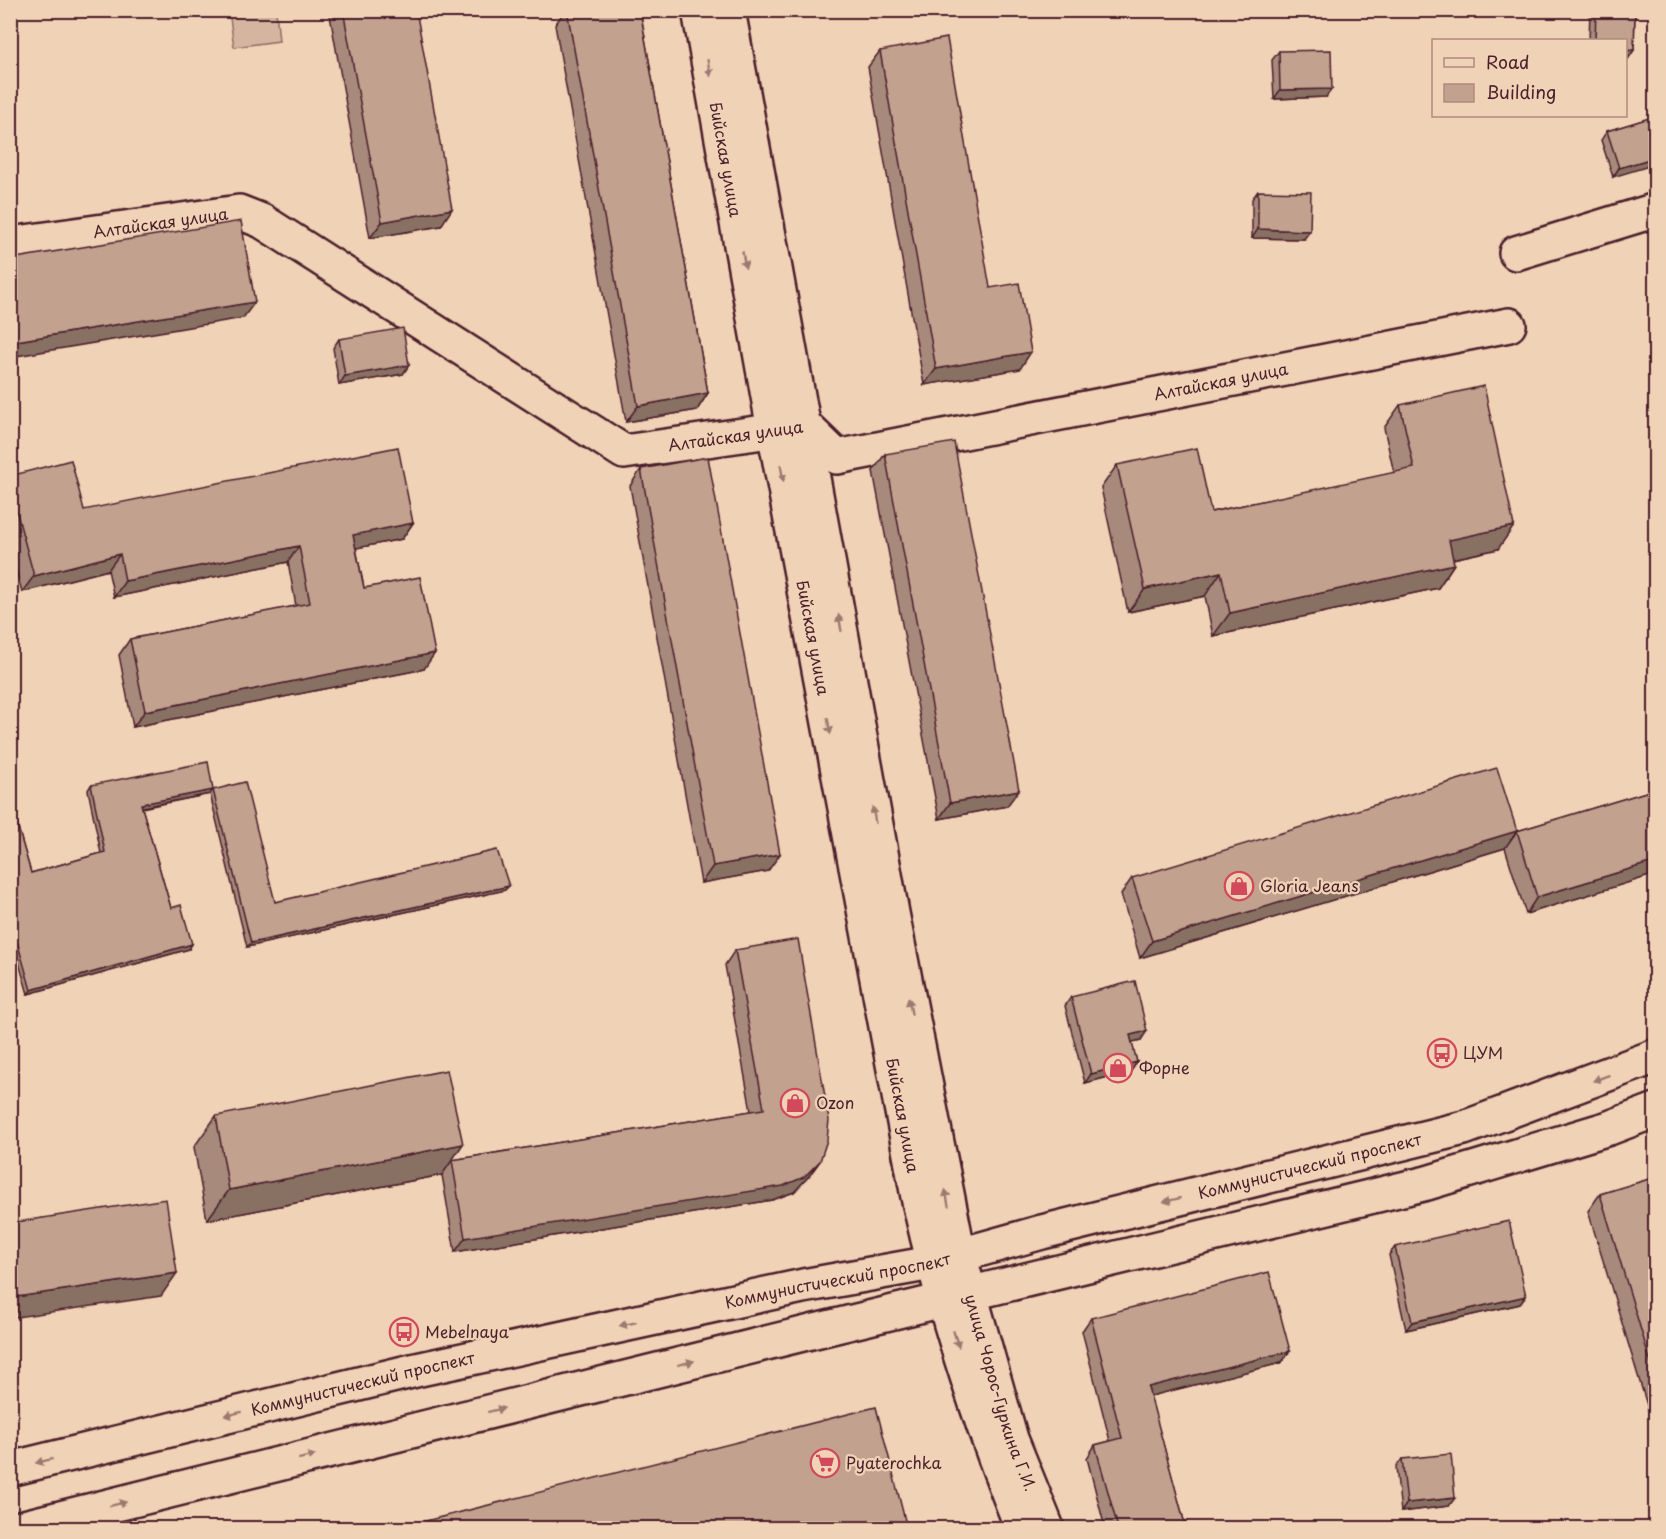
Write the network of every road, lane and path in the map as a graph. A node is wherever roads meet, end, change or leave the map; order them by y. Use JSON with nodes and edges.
{"nodes":[{"id":1,"x":699,"y":10,"type":"edge"},
{"id":2,"x":728,"y":10,"type":"edge"},
{"id":3,"x":1656,"y":210,"type":"edge"},
{"id":4,"x":10,"y":244,"type":"edge"},
{"id":5,"x":1516,"y":253,"type":"dead end"},
{"id":6,"x":1509,"y":325,"type":"dead end"},
{"id":7,"x":790,"y":428,"type":"junction"},
{"id":8,"x":1656,"y":1056,"type":"edge"},
{"id":9,"x":1656,"y":1110,"type":"edge"},
{"id":10,"x":946,"y":1259,"type":"junction"},
{"id":11,"x":957,"y":1297,"type":"junction"},
{"id":12,"x":10,"y":1469,"type":"edge"},
{"id":13,"x":21,"y":1528,"type":"edge"},
{"id":14,"x":1022,"y":1528,"type":"edge"},
{"id":15,"x":1047,"y":1528,"type":"edge"}],
"edges":[{"from":1,"to":7,"type":"main road","name":"Бийская улица","one_way":true},
{"from":2,"to":7,"type":"main road","name":"Бийская улица"},
{"from":3,"to":5,"type":"main road"},
{"from":4,"to":7,"type":"main road","name":"Алтайская улица"},
{"from":6,"to":7,"type":"main road","name":"Алтайская улица"},
{"from":7,"to":10,"type":"main road","name":"Бийская улица"},
{"from":8,"to":10,"type":"main road","name":"Коммунистический проспект","one_way":true},
{"from":9,"to":11,"type":"main road"},
{"from":10,"to":11,"type":"main road","name":"улица Чорос-Гуркина Г.И."},
{"from":10,"to":12,"type":"main road","name":"Коммунистический проспект","one_way":true},
{"from":13,"to":11,"type":"main road","one_way":true},
{"from":11,"to":14,"type":"main road","name":"улица Чорос-Гуркина Г.И.","one_way":true},
{"from":11,"to":15,"type":"main road","name":"улица Чорос-Гуркина Г.И."}]}
